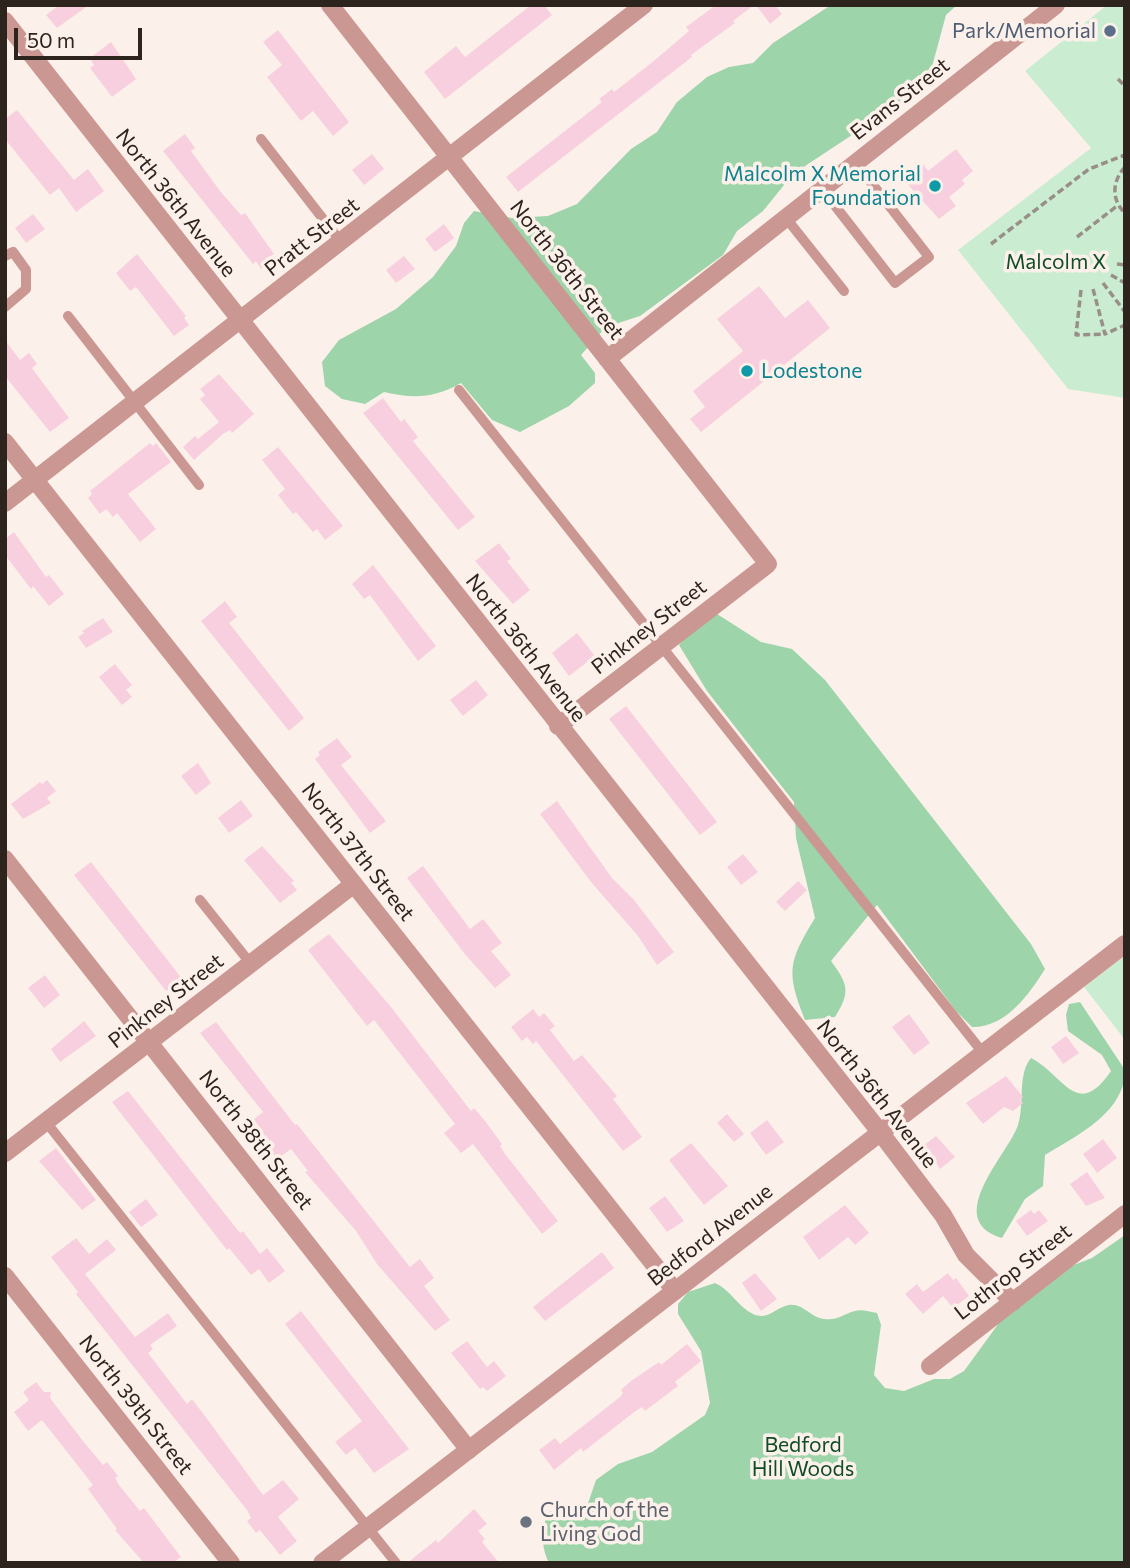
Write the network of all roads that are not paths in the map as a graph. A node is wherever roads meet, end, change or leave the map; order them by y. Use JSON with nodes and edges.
{"nodes":[{"id":1,"x":330,"y":5,"type":"edge"},
{"id":2,"x":644,"y":5,"type":"edge"},
{"id":3,"x":1056,"y":5,"type":"edge"},
{"id":4,"x":5,"y":21,"type":"edge"},
{"id":5,"x":261,"y":139,"type":"dead end"},
{"id":6,"x":451,"y":158,"type":"junction"},
{"id":7,"x":856,"y":163,"type":"junction"},
{"id":8,"x":822,"y":189,"type":"junction"},
{"id":9,"x":786,"y":218,"type":"junction"},
{"id":10,"x":341,"y":242,"type":"junction"},
{"id":11,"x":5,"y":256,"type":"edge"},
{"id":12,"x":844,"y":291,"type":"dead end"},
{"id":13,"x":5,"y":307,"type":"edge"},
{"id":14,"x":68,"y":316,"type":"dead end"},
{"id":15,"x":240,"y":322,"type":"junction"},
{"id":16,"x":607,"y":359,"type":"junction"},
{"id":17,"x":459,"y":390,"type":"dead end"},
{"id":18,"x":136,"y":401,"type":"junction"},
{"id":19,"x":5,"y":442,"type":"edge"},
{"id":20,"x":35,"y":480,"type":"junction"},
{"id":21,"x":199,"y":485,"type":"dead end"},
{"id":22,"x":5,"y":503,"type":"edge"},
{"id":23,"x":768,"y":564,"type":"joint"},
{"id":24,"x":663,"y":646,"type":"junction"},
{"id":25,"x":558,"y":726,"type":"junction"},
{"id":26,"x":5,"y":859,"type":"edge"},
{"id":27,"x":354,"y":884,"type":"junction"},
{"id":28,"x":200,"y":900,"type":"dead end"},
{"id":29,"x":1125,"y":944,"type":"edge"},
{"id":30,"x":251,"y":964,"type":"junction"},
{"id":31,"x":150,"y":1042,"type":"junction"},
{"id":32,"x":983,"y":1053,"type":"junction"},
{"id":33,"x":46,"y":1122,"type":"junction"},
{"id":34,"x":880,"y":1132,"type":"junction"},
{"id":35,"x":5,"y":1153,"type":"edge"},
{"id":36,"x":1125,"y":1214,"type":"edge"},
{"id":37,"x":5,"y":1276,"type":"edge"},
{"id":38,"x":675,"y":1291,"type":"junction"},
{"id":39,"x":1013,"y":1302,"type":"junction"},
{"id":40,"x":930,"y":1366,"type":"dead end"},
{"id":41,"x":469,"y":1450,"type":"junction"},
{"id":42,"x":368,"y":1528,"type":"junction"},
{"id":43,"x":231,"y":1563,"type":"edge"},
{"id":44,"x":322,"y":1563,"type":"edge"},
{"id":45,"x":396,"y":1563,"type":"edge"}],
"edges":[{"from":1,"to":6,"type":"street","name":"North 36th Street"},
{"from":2,"to":6,"type":"street","name":"Pratt Street"},
{"from":3,"to":7,"type":"street","name":"Evans Street"},
{"from":4,"to":15,"type":"street","name":"North 36th Avenue"},
{"from":5,"to":10,"type":"lane"},
{"from":6,"to":10,"type":"street","name":"Pratt Street"},
{"from":6,"to":16,"type":"street","name":"North 36th Street"},
{"from":7,"to":8,"type":"street","name":"Evans Street"},
{"from":7,"to":8,"type":"lane"},
{"from":8,"to":9,"type":"street","name":"Evans Street"},
{"from":9,"to":12,"type":"lane"},
{"from":9,"to":16,"type":"street","name":"Evans Street"},
{"from":10,"to":15,"type":"street","name":"Pratt Street"},
{"from":11,"to":13,"type":"lane"},
{"from":14,"to":18,"type":"lane"},
{"from":15,"to":18,"type":"street","name":"Pratt Street"},
{"from":15,"to":25,"type":"street","name":"North 36th Avenue"},
{"from":16,"to":23,"type":"street","name":"North 36th Street"},
{"from":17,"to":24,"type":"lane"},
{"from":18,"to":20,"type":"street","name":"Pratt Street"},
{"from":18,"to":21,"type":"lane"},
{"from":19,"to":20,"type":"street","name":"North 37th Street"},
{"from":20,"to":22,"type":"street","name":"Pratt Street"},
{"from":20,"to":27,"type":"street","name":"North 37th Street"},
{"from":23,"to":24,"type":"street","name":"Pinkney Street"},
{"from":24,"to":25,"type":"street","name":"Pinkney Street"},
{"from":24,"to":32,"type":"lane"},
{"from":25,"to":34,"type":"street","name":"North 36th Avenue"},
{"from":26,"to":31,"type":"street","name":"North 38th Street"},
{"from":27,"to":30,"type":"street","name":"Pinkney Street"},
{"from":27,"to":38,"type":"street","name":"North 37th Street"},
{"from":28,"to":30,"type":"lane"},
{"from":29,"to":32,"type":"street","name":"Bedford Avenue"},
{"from":30,"to":31,"type":"street","name":"Pinkney Street"},
{"from":31,"to":33,"type":"street","name":"Pinkney Street"},
{"from":31,"to":41,"type":"street","name":"North 38th Street"},
{"from":32,"to":34,"type":"street","name":"Bedford Avenue"},
{"from":33,"to":35,"type":"street","name":"Pinkney Street"},
{"from":33,"to":42,"type":"lane"},
{"from":34,"to":38,"type":"street","name":"Bedford Avenue"},
{"from":34,"to":39,"type":"street","name":"North 36th Avenue"},
{"from":36,"to":39,"type":"street","name":"Lothrop Street"},
{"from":37,"to":43,"type":"street","name":"North 39th Street"},
{"from":38,"to":41,"type":"street","name":"Bedford Avenue"},
{"from":39,"to":40,"type":"street","name":"Lothrop Street"},
{"from":41,"to":42,"type":"street","name":"Bedford Avenue"},
{"from":42,"to":44,"type":"street","name":"Bedford Avenue"},
{"from":42,"to":45,"type":"lane"}]}
